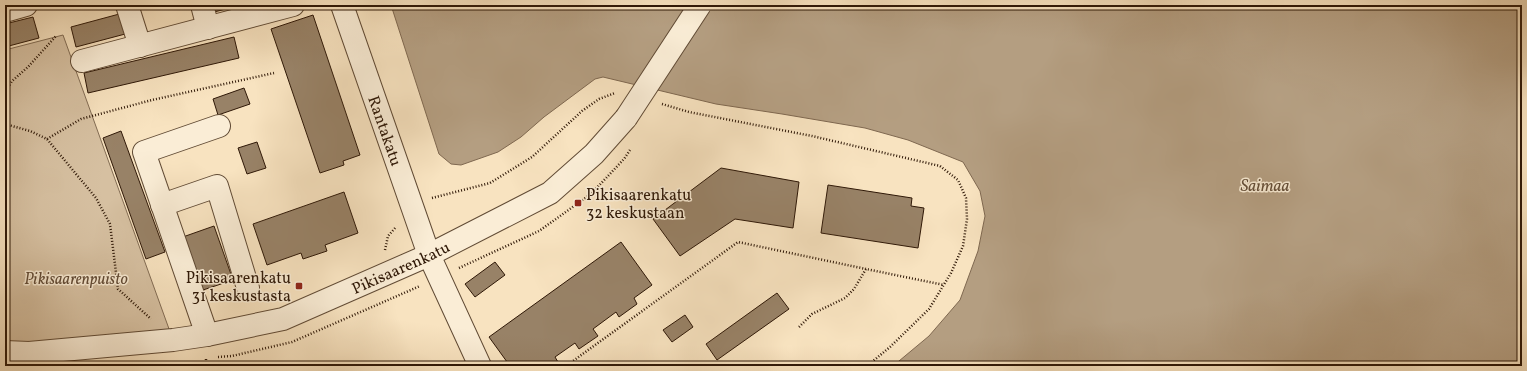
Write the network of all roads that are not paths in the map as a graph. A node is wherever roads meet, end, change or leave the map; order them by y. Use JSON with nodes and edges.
{"nodes":[{"id":1,"x":26,"y":5,"type":"edge"},
{"id":2,"x":126,"y":5,"type":"edge"},
{"id":3,"x":202,"y":5,"type":"edge"},
{"id":4,"x":293,"y":5,"type":"edge"},
{"id":5,"x":342,"y":5,"type":"edge"},
{"id":6,"x":700,"y":5,"type":"edge"},
{"id":7,"x":5,"y":11,"type":"edge"},
{"id":8,"x":208,"y":28,"type":"junction"},
{"id":9,"x":140,"y":46,"type":"junction"},
{"id":10,"x":82,"y":62,"type":"dead end"},
{"id":11,"x":219,"y":126,"type":"dead end"},
{"id":12,"x":162,"y":205,"type":"junction"},
{"id":13,"x":429,"y":255,"type":"junction"},
{"id":14,"x":248,"y":288,"type":"dead end"},
{"id":15,"x":207,"y":335,"type":"junction"},
{"id":16,"x":5,"y":352,"type":"edge"},
{"id":17,"x":480,"y":366,"type":"edge"}],
"edges":[{"from":1,"to":7,"type":"street"},
{"from":2,"to":9,"type":"street"},
{"from":3,"to":8,"type":"street"},
{"from":4,"to":8,"type":"street"},
{"from":5,"to":13,"type":"street","name":"Rantakatu"},
{"from":6,"to":13,"type":"street","name":"Pikisaarenkatu","bridge":true},
{"from":8,"to":9,"type":"street"},
{"from":9,"to":10,"type":"street"},
{"from":11,"to":12,"type":"street"},
{"from":12,"to":14,"type":"street"},
{"from":12,"to":15,"type":"street"},
{"from":13,"to":15,"type":"street","name":"Pikisaarenkatu"},
{"from":13,"to":17,"type":"street","name":"Rantakatu"},
{"from":15,"to":16,"type":"street","name":"Pikisaarenkatu"}]}
